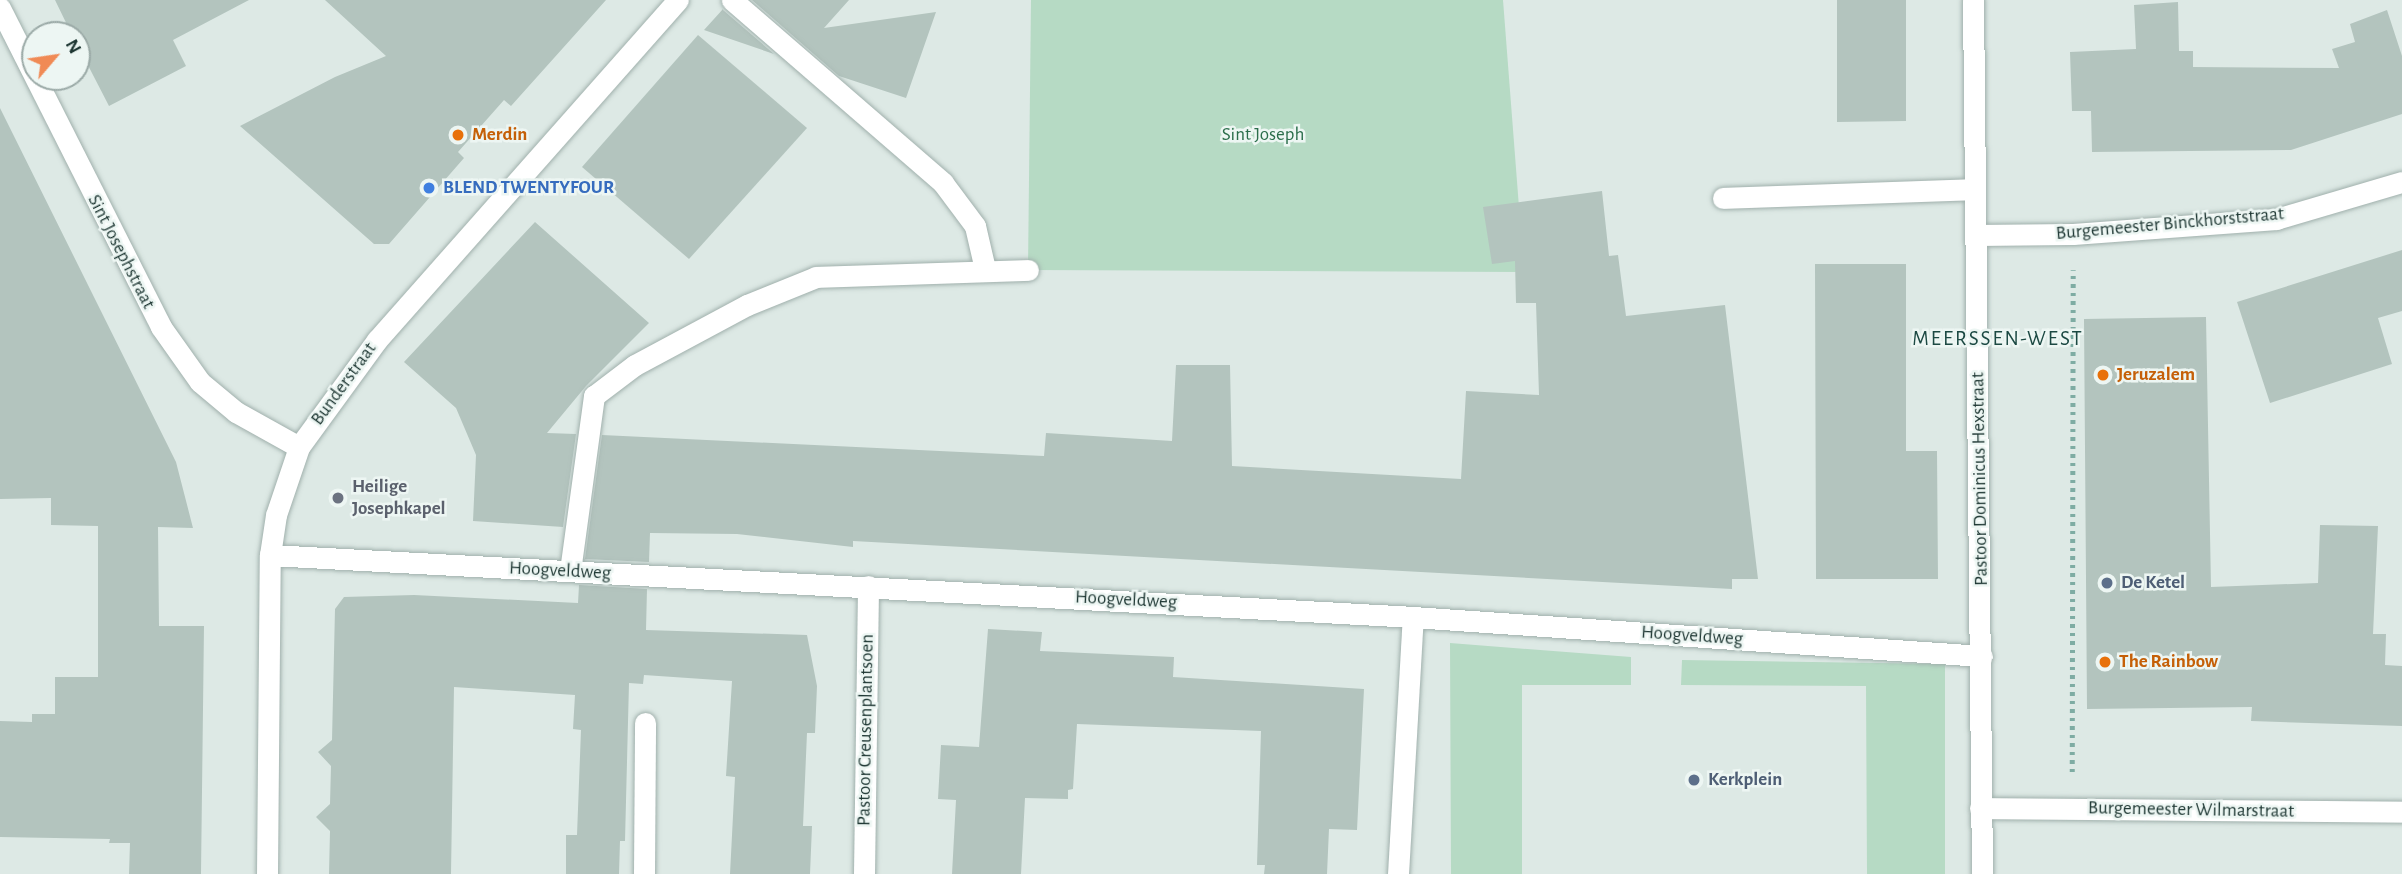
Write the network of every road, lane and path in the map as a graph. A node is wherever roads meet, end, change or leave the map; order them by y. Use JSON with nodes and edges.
{"nodes":[{"id":1,"x":678,"y":0,"type":"edge"},
{"id":2,"x":732,"y":0,"type":"edge"},
{"id":3,"x":1973,"y":0,"type":"edge"},
{"id":4,"x":0,"y":9,"type":"edge"},
{"id":5,"x":2402,"y":182,"type":"edge"},
{"id":6,"x":1975,"y":189,"type":"junction"},
{"id":7,"x":1723,"y":198,"type":"dead end"},
{"id":8,"x":2073,"y":234,"type":"junction"},
{"id":9,"x":1976,"y":235,"type":"junction"},
{"id":10,"x":985,"y":269,"type":"junction"},
{"id":11,"x":1028,"y":270,"type":"dead end"},
{"id":12,"x":299,"y":447,"type":"junction"},
{"id":13,"x":270,"y":555,"type":"junction"},
{"id":14,"x":570,"y":571,"type":"junction"},
{"id":15,"x":868,"y":586,"type":"junction"},
{"id":16,"x":1413,"y":617,"type":"junction"},
{"id":17,"x":1982,"y":656,"type":"junction"},
{"id":18,"x":645,"y":723,"type":"dead end"},
{"id":19,"x":1980,"y":808,"type":"junction"},
{"id":20,"x":2071,"y":809,"type":"junction"},
{"id":21,"x":2402,"y":812,"type":"edge"},
{"id":22,"x":267,"y":874,"type":"edge"},
{"id":23,"x":644,"y":874,"type":"edge"},
{"id":24,"x":864,"y":874,"type":"edge"},
{"id":25,"x":1398,"y":874,"type":"edge"},
{"id":26,"x":1982,"y":874,"type":"edge"}],
"edges":[{"from":1,"to":12,"type":"street","name":"Bunderstraat"},
{"from":2,"to":10,"type":"street"},
{"from":3,"to":6,"type":"street","name":"Pastoor Dominicus Hexstraat"},
{"from":4,"to":12,"type":"street","name":"Sint Josephstraat"},
{"from":5,"to":8,"type":"street","name":"Burgemeester Binckhorststraat"},
{"from":6,"to":7,"type":"street"},
{"from":6,"to":9,"type":"street","name":"Pastoor Dominicus Hexstraat"},
{"from":8,"to":9,"type":"street","name":"Burgemeester Binckhorststraat"},
{"from":8,"to":20,"type":"path"},
{"from":9,"to":17,"type":"street","name":"Pastoor Dominicus Hexstraat"},
{"from":10,"to":11,"type":"street"},
{"from":10,"to":14,"type":"street"},
{"from":12,"to":13,"type":"street","name":"Bunderstraat"},
{"from":13,"to":14,"type":"street","name":"Hoogveldweg"},
{"from":13,"to":22,"type":"street","name":"Bunderstraat"},
{"from":14,"to":15,"type":"street","name":"Hoogveldweg"},
{"from":15,"to":16,"type":"street","name":"Hoogveldweg"},
{"from":15,"to":24,"type":"street","name":"Pastoor Creusenplantsoen"},
{"from":16,"to":17,"type":"street","name":"Hoogveldweg"},
{"from":16,"to":25,"type":"street"},
{"from":17,"to":19,"type":"street","name":"Pastoor Dominicus Hexstraat"},
{"from":18,"to":23,"type":"street"},
{"from":19,"to":20,"type":"street","name":"Burgemeester Wilmarstraat"},
{"from":19,"to":26,"type":"street","name":"Pastoor Dominicus Hexstraat"},
{"from":20,"to":21,"type":"street","name":"Burgemeester Wilmarstraat"}]}
